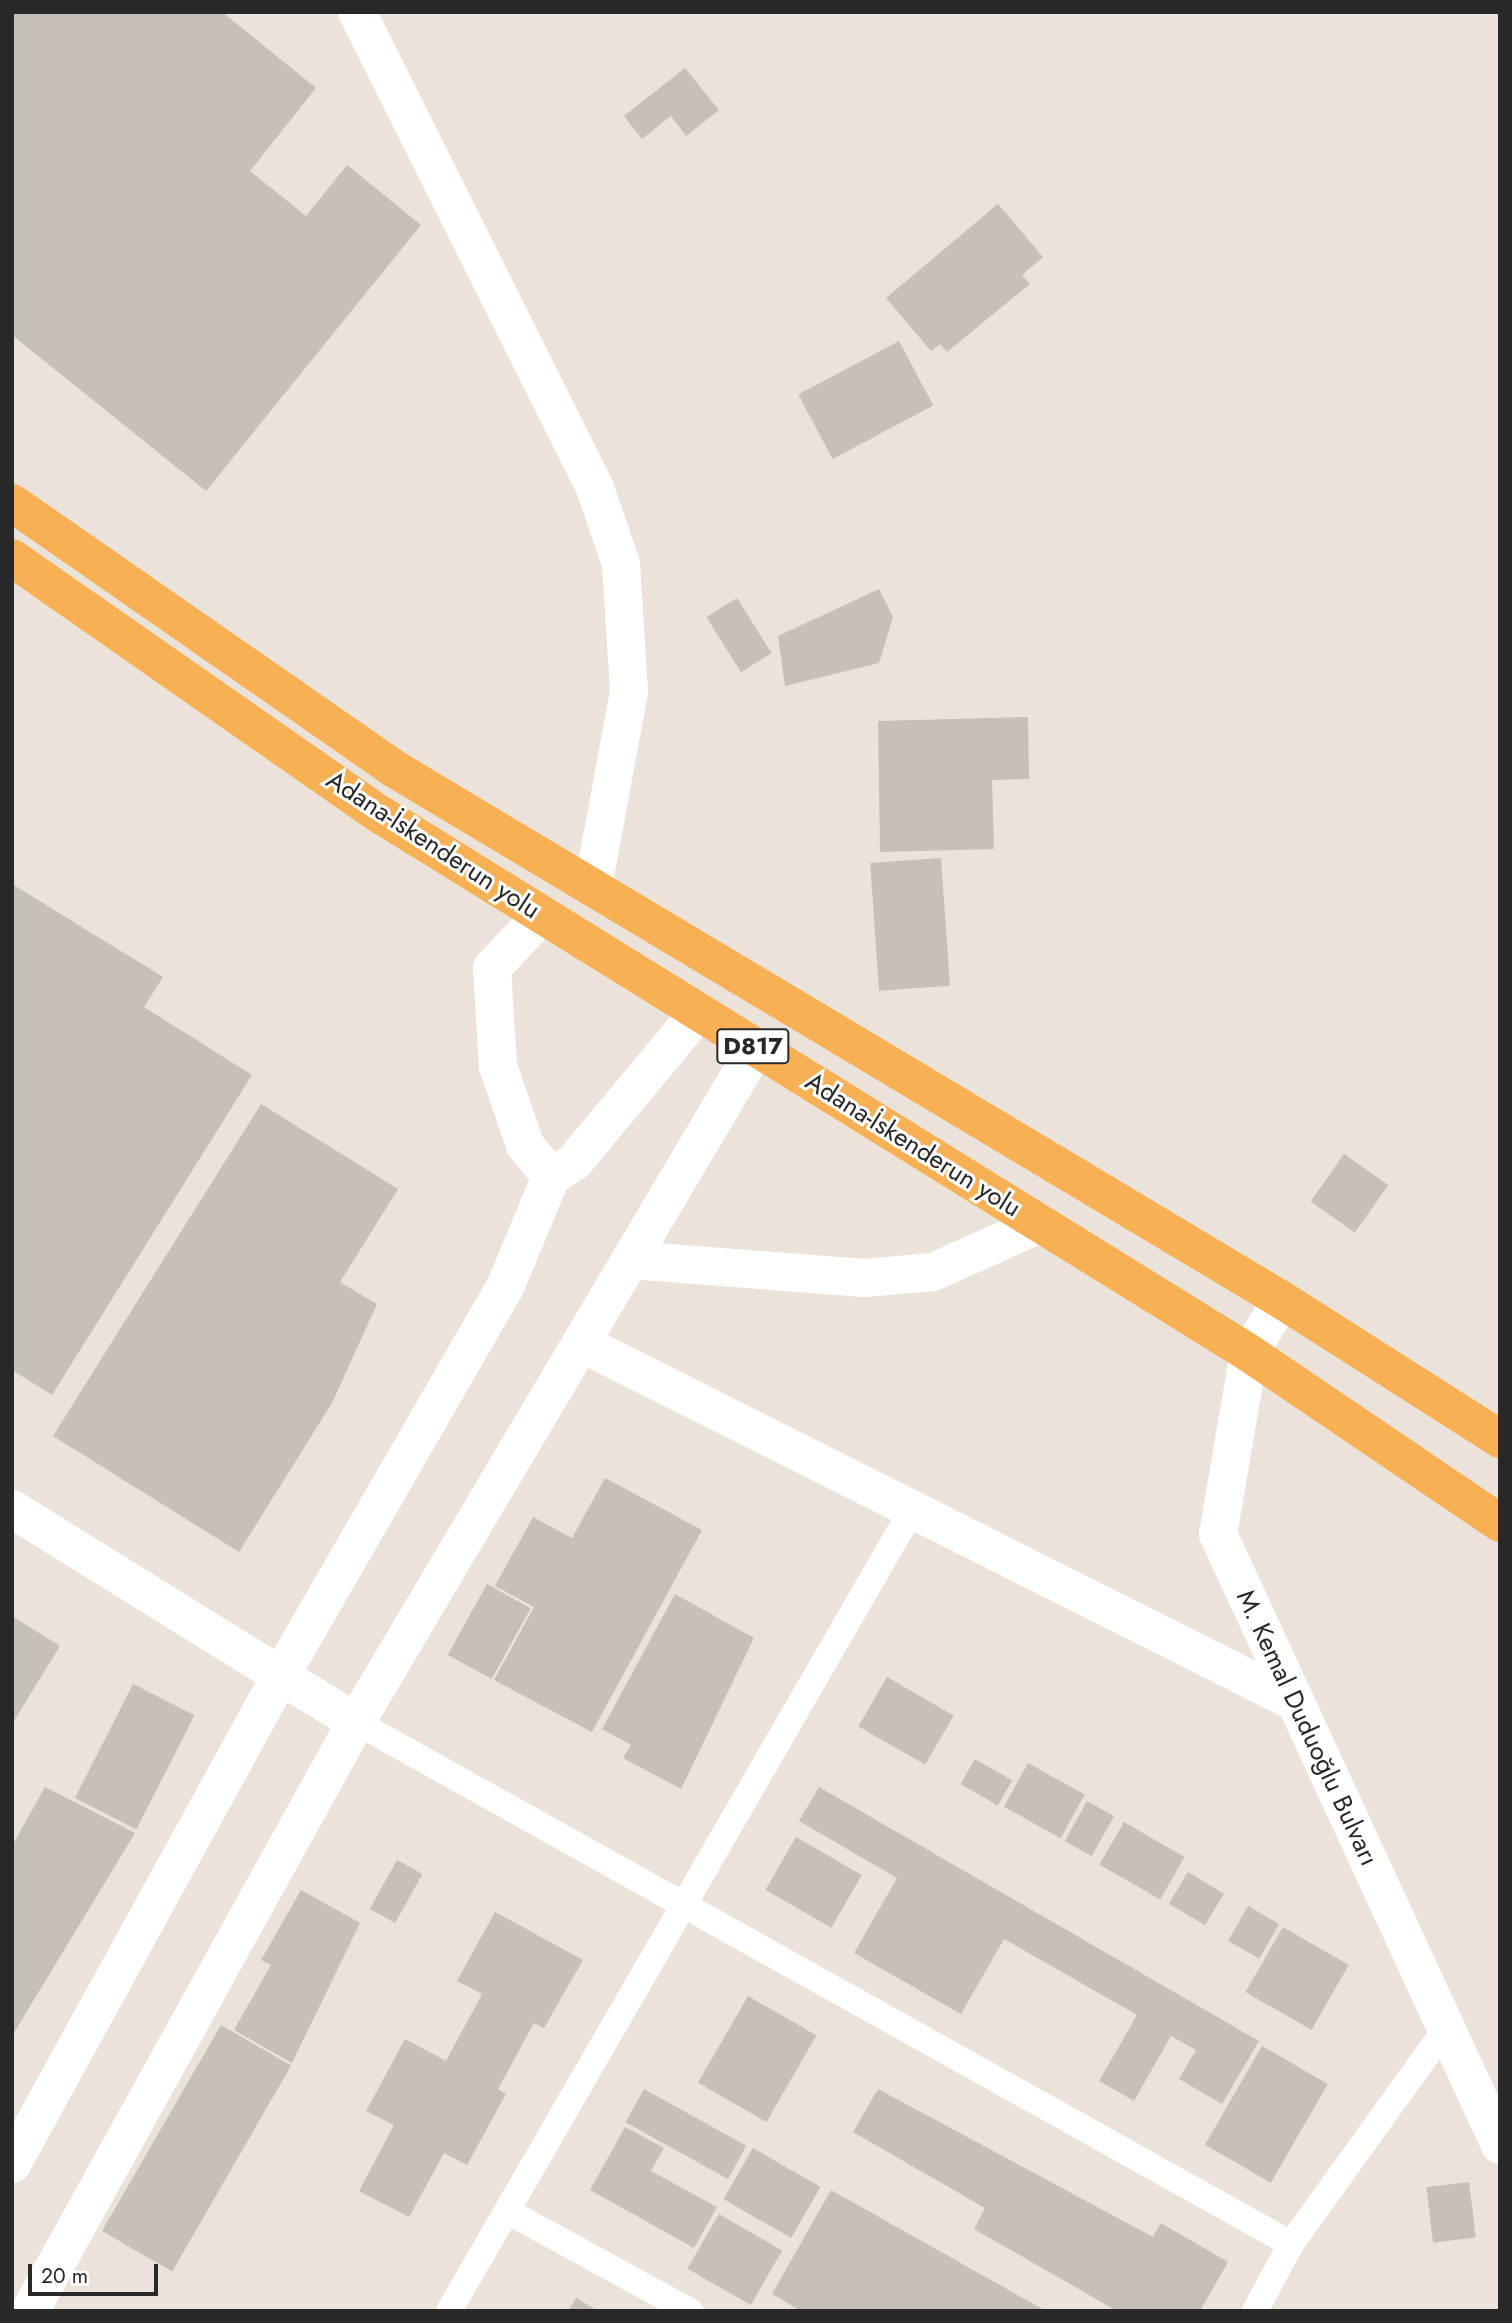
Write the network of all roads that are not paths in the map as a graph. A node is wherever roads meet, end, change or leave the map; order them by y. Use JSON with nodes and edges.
{"nodes":[{"id":1,"x":357,"y":12,"type":"edge"},
{"id":2,"x":12,"y":503,"type":"edge"},
{"id":3,"x":12,"y":558,"type":"edge"},
{"id":4,"x":593,"y":887,"type":"junction"},
{"id":5,"x":542,"y":915,"type":"junction"},
{"id":6,"x":699,"y":1012,"type":"junction"},
{"id":7,"x":756,"y":1048,"type":"junction"},
{"id":8,"x":551,"y":1177,"type":"junction"},
{"id":9,"x":1040,"y":1224,"type":"junction"},
{"id":10,"x":630,"y":1260,"type":"junction"},
{"id":11,"x":1282,"y":1300,"type":"junction"},
{"id":12,"x":581,"y":1343,"type":"junction"},
{"id":13,"x":1249,"y":1353,"type":"junction"},
{"id":14,"x":1500,"y":1439,"type":"edge"},
{"id":15,"x":12,"y":1509,"type":"edge"},
{"id":16,"x":912,"y":1510,"type":"junction"},
{"id":17,"x":1500,"y":1524,"type":"edge"},
{"id":18,"x":281,"y":1675,"type":"junction"},
{"id":19,"x":1296,"y":1702,"type":"junction"},
{"id":20,"x":356,"y":1722,"type":"junction"},
{"id":21,"x":678,"y":1905,"type":"junction"},
{"id":22,"x":1446,"y":2028,"type":"junction"},
{"id":23,"x":1500,"y":2145,"type":"edge"},
{"id":24,"x":12,"y":2164,"type":"edge"},
{"id":25,"x":507,"y":2211,"type":"junction"},
{"id":26,"x":1291,"y":2244,"type":"junction"},
{"id":27,"x":30,"y":2311,"type":"edge"},
{"id":28,"x":449,"y":2311,"type":"edge"},
{"id":29,"x":690,"y":2311,"type":"edge"},
{"id":30,"x":1255,"y":2311,"type":"edge"}],
"edges":[{"from":1,"to":4,"type":"street"},
{"from":2,"to":4,"type":"highway","number":"D817"},
{"from":3,"to":5,"type":"highway","name":"Adana-İskenderun yolu","number":"D817"},
{"from":4,"to":11,"type":"highway","number":"D817"},
{"from":5,"to":6,"type":"highway","name":"Adana-İskenderun yolu","number":"D817"},
{"from":5,"to":8,"type":"street"},
{"from":6,"to":7,"type":"highway","name":"Adana-İskenderun yolu","number":"D817"},
{"from":6,"to":8,"type":"street"},
{"from":7,"to":9,"type":"highway","name":"Adana-İskenderun yolu","number":"D817"},
{"from":7,"to":10,"type":"street"},
{"from":8,"to":18,"type":"street"},
{"from":9,"to":10,"type":"street"},
{"from":9,"to":13,"type":"highway","name":"Adana-İskenderun yolu","number":"D817"},
{"from":10,"to":12,"type":"street"},
{"from":11,"to":13,"type":"street","name":"M. Kemal Duduoğlu Bulvarı"},
{"from":11,"to":14,"type":"highway","number":"D817"},
{"from":12,"to":16,"type":"street"},
{"from":12,"to":20,"type":"street"},
{"from":13,"to":17,"type":"highway","name":"Adana-İskenderun yolu","number":"D817"},
{"from":13,"to":19,"type":"street","name":"M. Kemal Duduoğlu Bulvarı"},
{"from":15,"to":18,"type":"street"},
{"from":16,"to":19,"type":"street"},
{"from":16,"to":21,"type":"lane"},
{"from":18,"to":20,"type":"street"},
{"from":18,"to":24,"type":"street"},
{"from":19,"to":22,"type":"street","name":"M. Kemal Duduoğlu Bulvarı"},
{"from":20,"to":21,"type":"lane"},
{"from":20,"to":27,"type":"street"},
{"from":21,"to":25,"type":"lane"},
{"from":21,"to":26,"type":"lane"},
{"from":22,"to":23,"type":"street","name":"M. Kemal Duduoğlu Bulvarı"},
{"from":22,"to":26,"type":"lane"},
{"from":25,"to":28,"type":"lane"},
{"from":25,"to":29,"type":"lane"},
{"from":26,"to":30,"type":"lane"}]}
